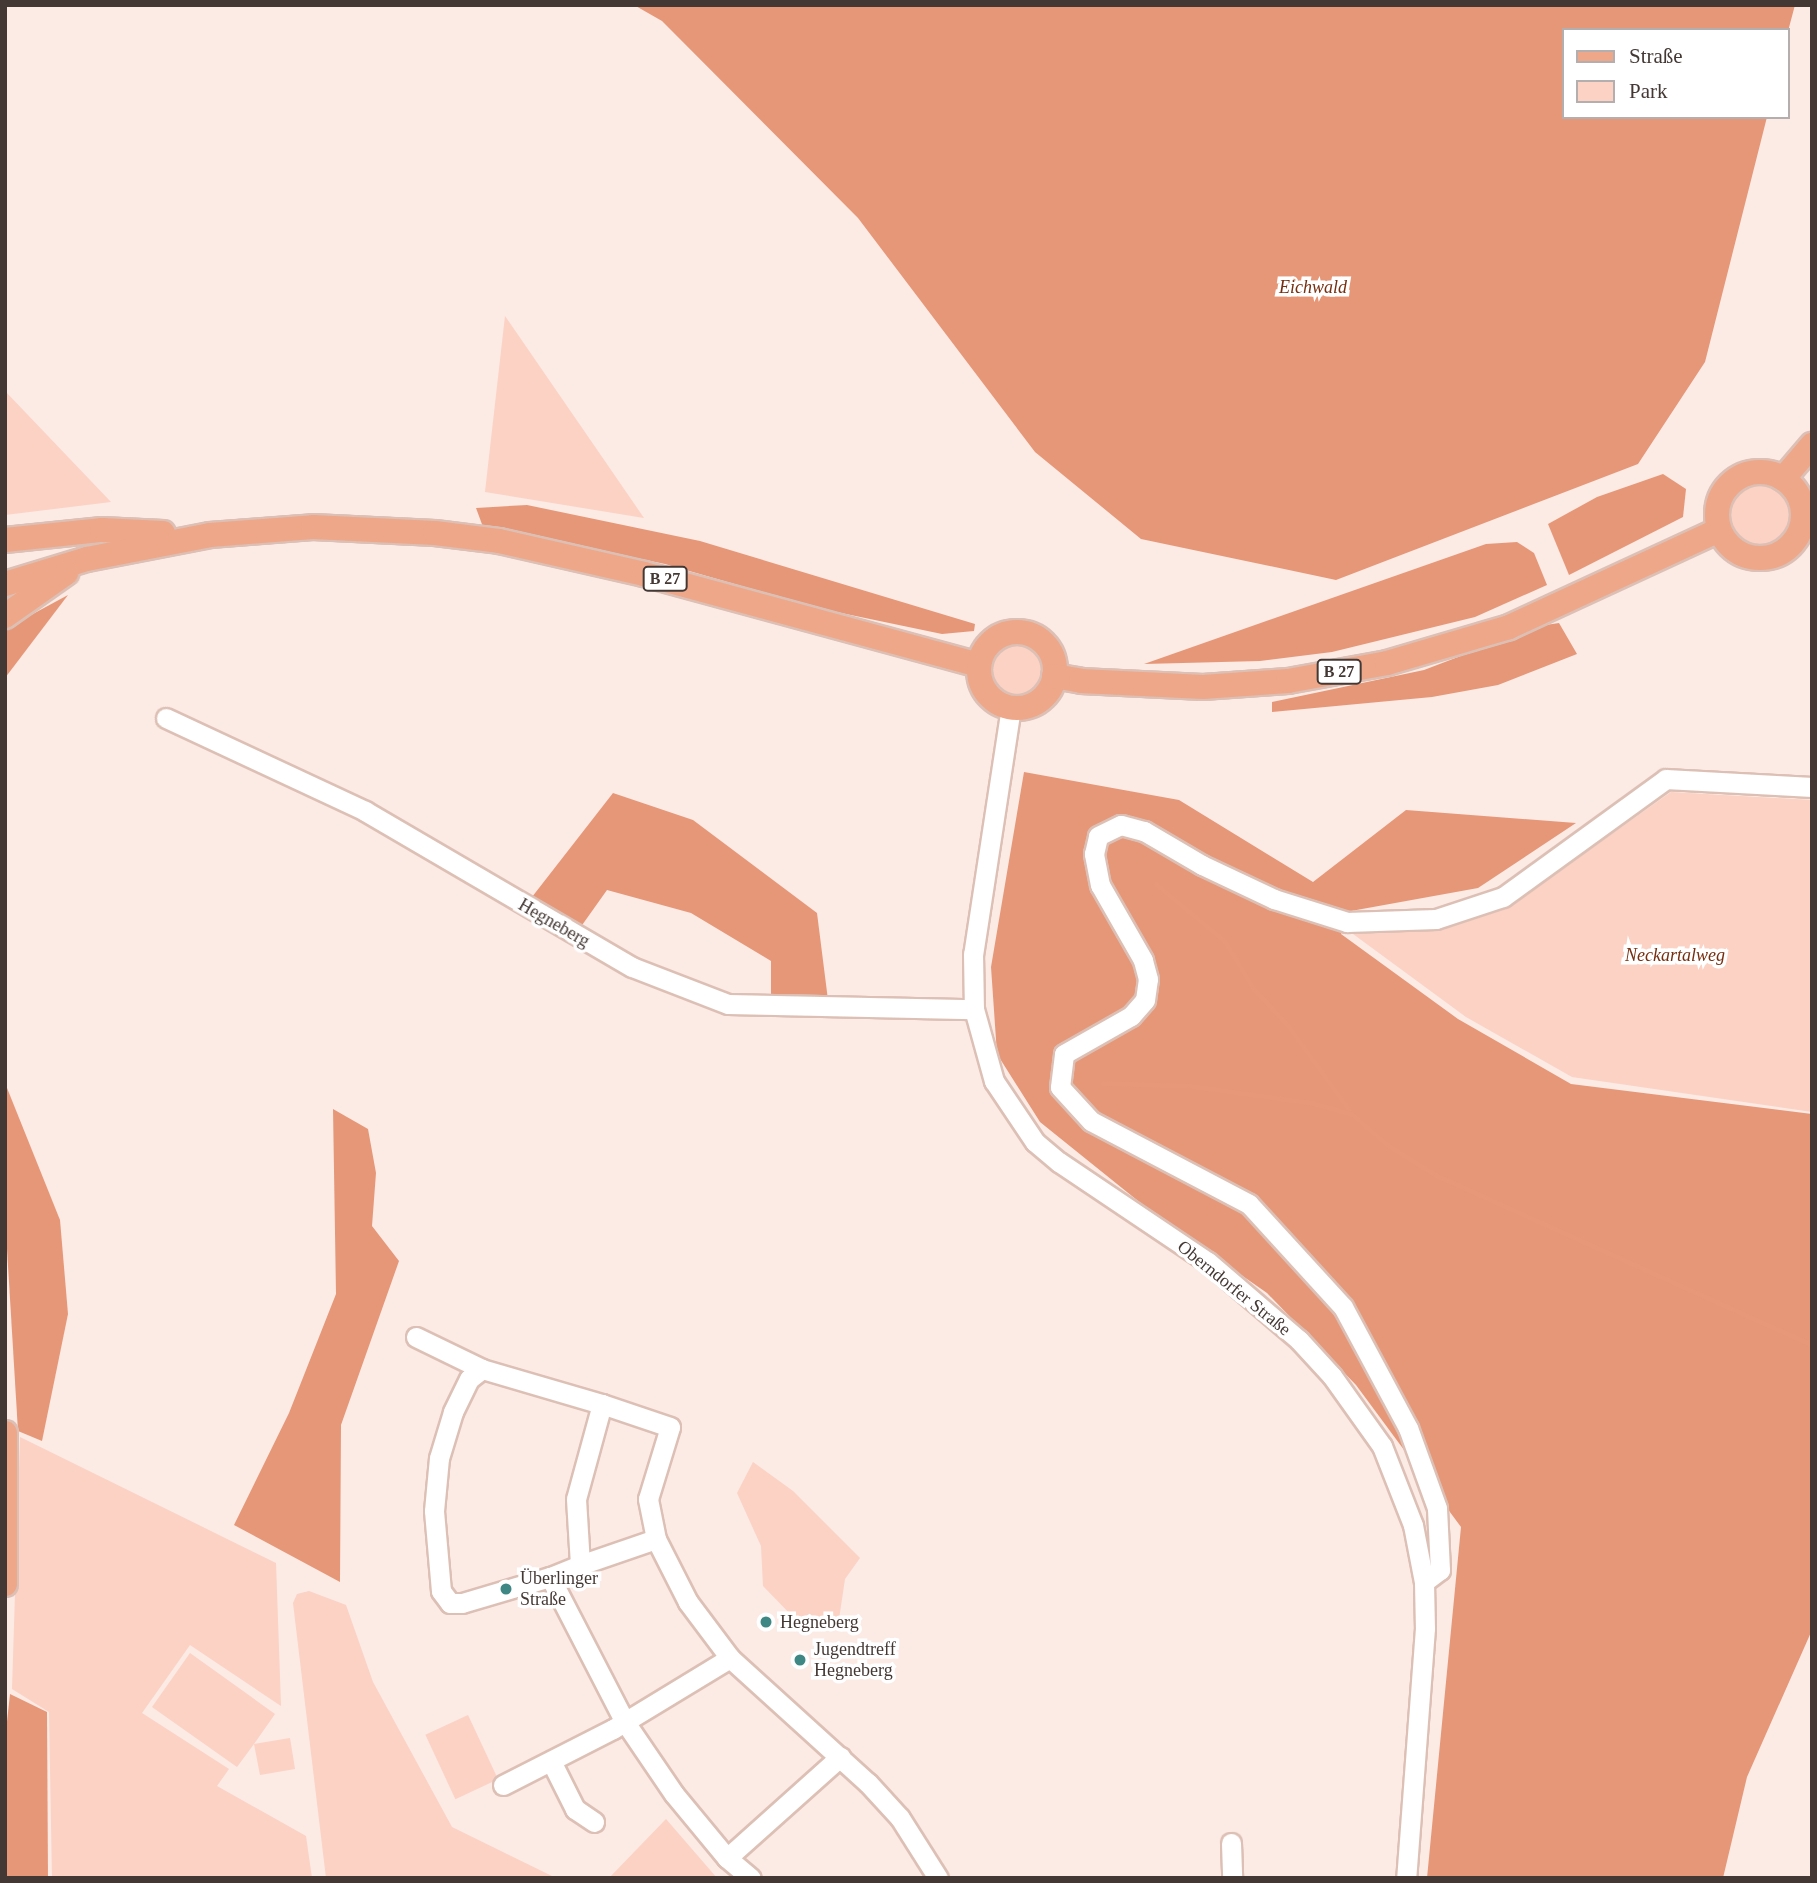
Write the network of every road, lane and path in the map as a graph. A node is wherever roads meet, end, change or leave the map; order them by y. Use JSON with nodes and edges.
{"nodes":[{"id":1,"x":1812,"y":444,"type":"edge"},
{"id":2,"x":1783,"y":479,"type":"junction"},
{"id":3,"x":1806,"y":529,"type":"edge"},
{"id":4,"x":1719,"y":530,"type":"junction"},
{"id":5,"x":210,"y":535,"type":"junction"},
{"id":6,"x":5,"y":540,"type":"edge"},
{"id":7,"x":87,"y":559,"type":"junction"},
{"id":8,"x":5,"y":584,"type":"edge"},
{"id":9,"x":5,"y":615,"type":"edge"},
{"id":10,"x":979,"y":665,"type":"junction"},
{"id":11,"x":1054,"y":676,"type":"junction"},
{"id":12,"x":1011,"y":707,"type":"junction"},
{"id":13,"x":166,"y":718,"type":"dead end"},
{"id":14,"x":1812,"y":787,"type":"edge"},
{"id":15,"x":974,"y":1009,"type":"junction"},
{"id":16,"x":416,"y":1338,"type":"dead end"},
{"id":17,"x":481,"y":1369,"type":"junction"},
{"id":18,"x":602,"y":1405,"type":"junction"},
{"id":19,"x":5,"y":1433,"type":"edge"},
{"id":20,"x":656,"y":1539,"type":"junction"},
{"id":21,"x":580,"y":1565,"type":"junction"},
{"id":22,"x":550,"y":1577,"type":"junction"},
{"id":23,"x":1424,"y":1582,"type":"junction"},
{"id":24,"x":5,"y":1584,"type":"edge"},
{"id":25,"x":730,"y":1658,"type":"junction"},
{"id":26,"x":625,"y":1721,"type":"junction"},
{"id":27,"x":841,"y":1757,"type":"junction"},
{"id":28,"x":551,"y":1761,"type":"junction"},
{"id":29,"x":503,"y":1785,"type":"dead end"},
{"id":30,"x":594,"y":1822,"type":"dead end"},
{"id":31,"x":1231,"y":1843,"type":"dead end"},
{"id":32,"x":727,"y":1858,"type":"junction"},
{"id":33,"x":931,"y":1874,"type":"edge"},
{"id":34,"x":751,"y":1878,"type":"edge"},
{"id":35,"x":1232,"y":1878,"type":"edge"},
{"id":36,"x":1406,"y":1878,"type":"edge"}],
"edges":[{"from":1,"to":2,"type":"main road"},
{"from":2,"to":3,"type":"main road"},
{"from":2,"to":4,"type":"main road"},
{"from":3,"to":4,"type":"main road"},
{"from":4,"to":11,"type":"main road","number":"B 27"},
{"from":5,"to":6,"type":"main road"},
{"from":5,"to":7,"type":"main road","number":"B 27"},
{"from":5,"to":10,"type":"main road","number":"B 27"},
{"from":7,"to":8,"type":"main road","number":"B 27"},
{"from":7,"to":9,"type":"main road","number":"B 27"},
{"from":10,"to":11,"type":"main road"},
{"from":10,"to":12,"type":"main road"},
{"from":11,"to":12,"type":"main road"},
{"from":12,"to":15,"type":"street","name":"Oberndorfer Straße"},
{"from":13,"to":15,"type":"street","name":"Hegneberg"},
{"from":14,"to":23,"type":"street"},
{"from":15,"to":23,"type":"street","name":"Oberndorfer Straße"},
{"from":16,"to":17,"type":"street"},
{"from":17,"to":18,"type":"street"},
{"from":17,"to":22,"type":"street"},
{"from":18,"to":20,"type":"street"},
{"from":18,"to":21,"type":"street"},
{"from":19,"to":24,"type":"main road"},
{"from":20,"to":21,"type":"street"},
{"from":20,"to":25,"type":"street"},
{"from":21,"to":22,"type":"street"},
{"from":22,"to":26,"type":"street"},
{"from":23,"to":36,"type":"street","name":"Oberndorfer Straße"},
{"from":25,"to":26,"type":"street"},
{"from":25,"to":27,"type":"street"},
{"from":26,"to":28,"type":"street"},
{"from":26,"to":32,"type":"street"},
{"from":27,"to":32,"type":"street"},
{"from":27,"to":33,"type":"street"},
{"from":28,"to":29,"type":"street"},
{"from":28,"to":30,"type":"street"},
{"from":31,"to":35,"type":"street"},
{"from":32,"to":34,"type":"street"}]}
